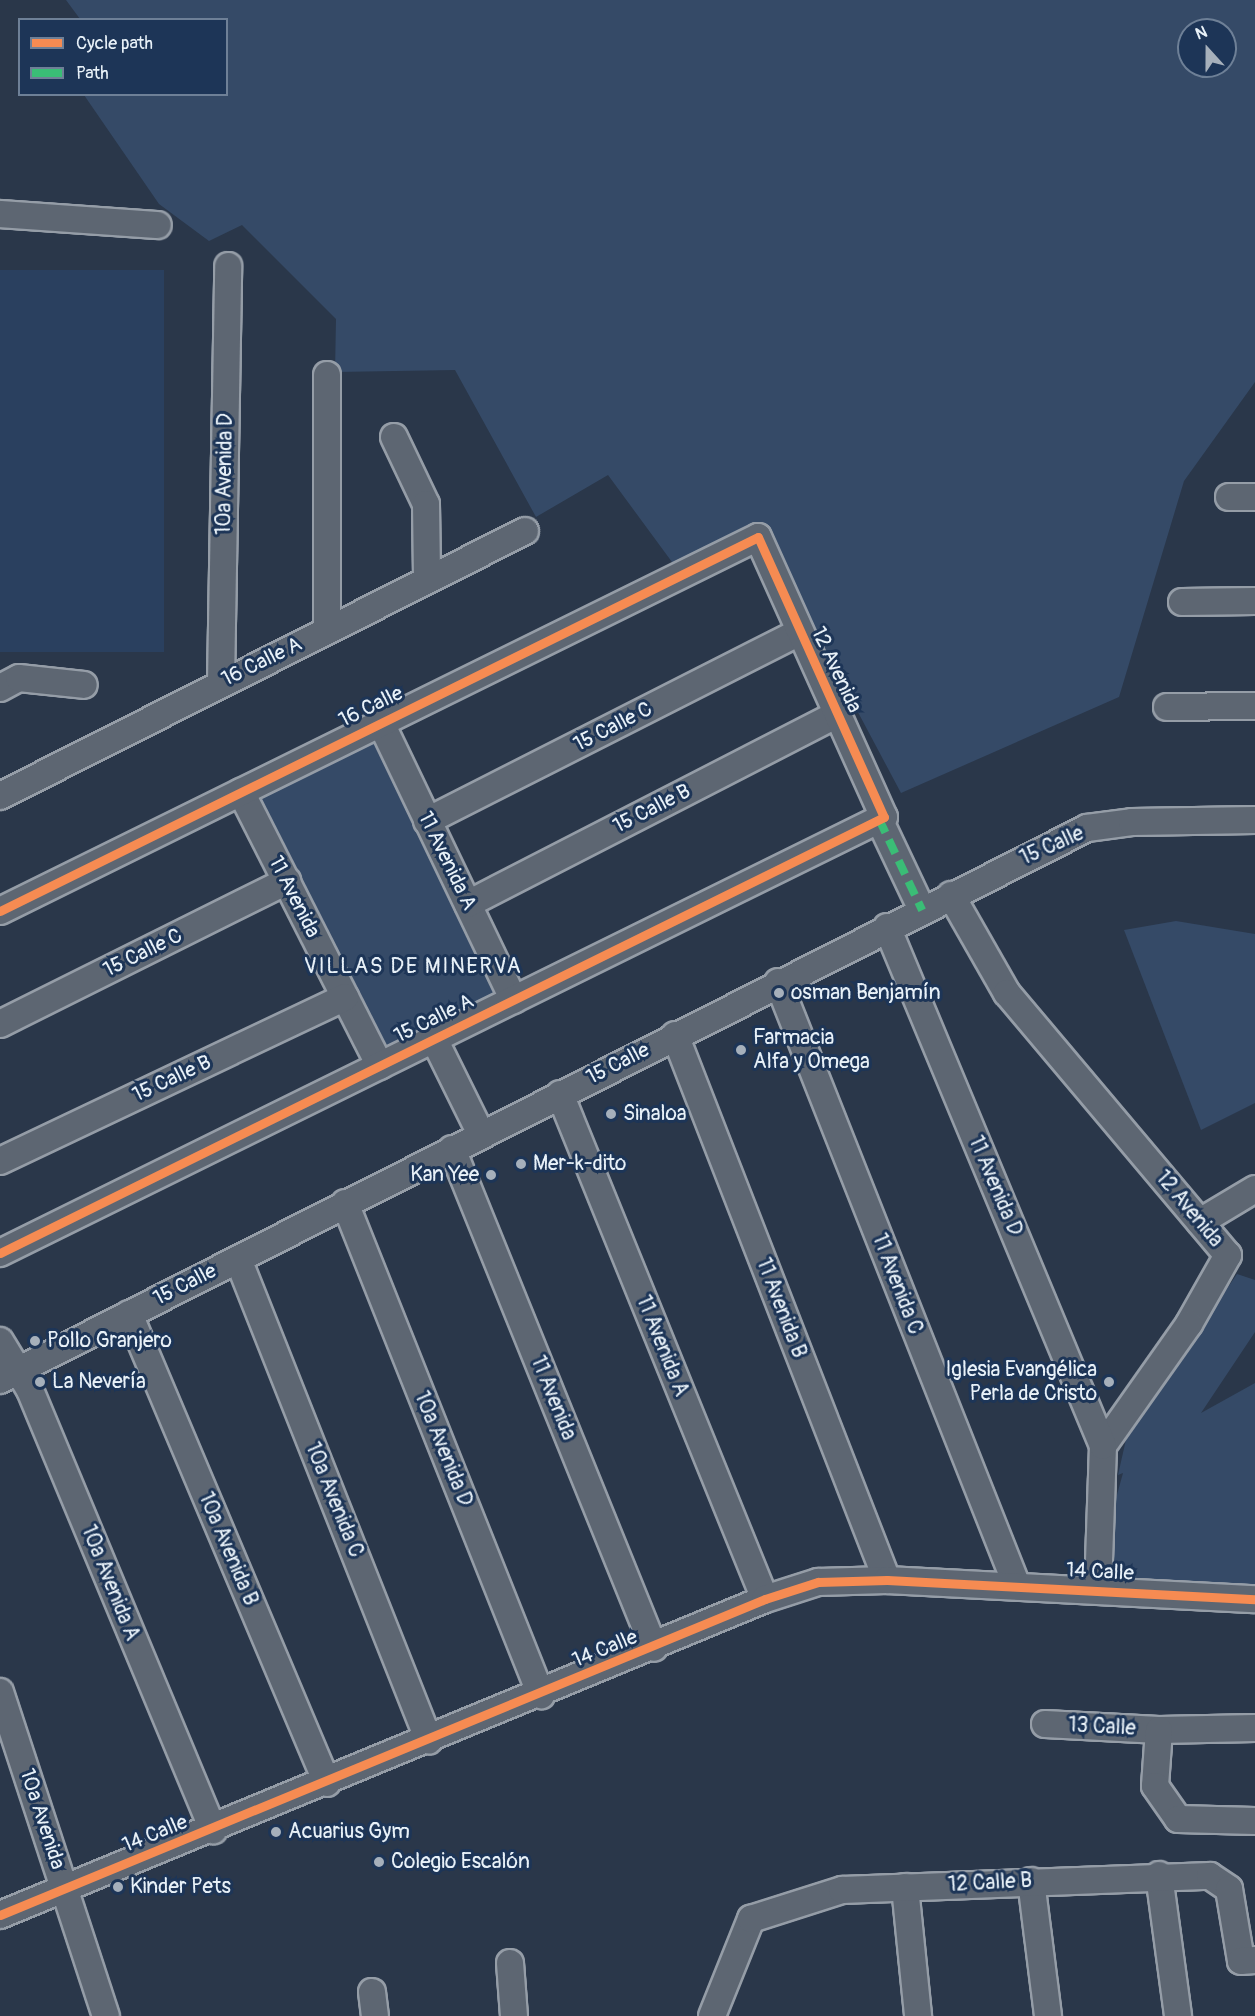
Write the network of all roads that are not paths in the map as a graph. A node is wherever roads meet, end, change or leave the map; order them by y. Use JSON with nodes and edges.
{"nodes":[{"id":1,"x":0,"y":214,"type":"edge"},
{"id":2,"x":158,"y":225,"type":"dead end"},
{"id":3,"x":228,"y":266,"type":"dead end"},
{"id":4,"x":327,"y":375,"type":"dead end"},
{"id":5,"x":394,"y":436,"type":"dead end"},
{"id":6,"x":1229,"y":497,"type":"dead end"},
{"id":7,"x":1255,"y":497,"type":"edge"},
{"id":8,"x":525,"y":531,"type":"dead end"},
{"id":9,"x":758,"y":537,"type":"joint"},
{"id":10,"x":427,"y":580,"type":"junction"},
{"id":11,"x":1255,"y":601,"type":"edge"},
{"id":12,"x":1182,"y":602,"type":"dead end"},
{"id":13,"x":327,"y":630,"type":"junction"},
{"id":14,"x":799,"y":633,"type":"junction"},
{"id":15,"x":221,"y":682,"type":"junction"},
{"id":16,"x":84,"y":685,"type":"dead end"},
{"id":17,"x":0,"y":688,"type":"edge"},
{"id":18,"x":1255,"y":706,"type":"edge"},
{"id":19,"x":1167,"y":707,"type":"dead end"},
{"id":20,"x":837,"y":714,"type":"junction"},
{"id":21,"x":381,"y":723,"type":"junction"},
{"id":22,"x":241,"y":792,"type":"junction"},
{"id":23,"x":0,"y":796,"type":"edge"},
{"id":24,"x":882,"y":818,"type":"junction"},
{"id":25,"x":1255,"y":820,"type":"edge"},
{"id":26,"x":427,"y":821,"type":"junction"},
{"id":27,"x":287,"y":881,"type":"junction"},
{"id":28,"x":951,"y":894,"type":"junction"},
{"id":29,"x":468,"y":904,"type":"junction"},
{"id":30,"x":922,"y":910,"type":"junction"},
{"id":31,"x":0,"y":911,"type":"edge"},
{"id":32,"x":887,"y":927,"type":"junction"},
{"id":33,"x":778,"y":982,"type":"junction"},
{"id":34,"x":345,"y":997,"type":"junction"},
{"id":35,"x":514,"y":1000,"type":"junction"},
{"id":36,"x":0,"y":1024,"type":"edge"},
{"id":37,"x":675,"y":1035,"type":"junction"},
{"id":38,"x":434,"y":1039,"type":"junction"},
{"id":39,"x":380,"y":1066,"type":"junction"},
{"id":40,"x":560,"y":1094,"type":"junction"},
{"id":41,"x":481,"y":1134,"type":"junction"},
{"id":42,"x":452,"y":1149,"type":"junction"},
{"id":43,"x":0,"y":1161,"type":"edge"},
{"id":44,"x":1255,"y":1189,"type":"edge"},
{"id":45,"x":345,"y":1203,"type":"junction"},
{"id":46,"x":1200,"y":1222,"type":"junction"},
{"id":47,"x":0,"y":1254,"type":"edge"},
{"id":48,"x":238,"y":1258,"type":"junction"},
{"id":49,"x":129,"y":1314,"type":"junction"},
{"id":50,"x":0,"y":1341,"type":"edge"},
{"id":51,"x":9,"y":1375,"type":"edge"},
{"id":52,"x":1103,"y":1446,"type":"junction"},
{"id":53,"x":887,"y":1580,"type":"junction"},
{"id":54,"x":1017,"y":1586,"type":"junction"},
{"id":55,"x":1098,"y":1590,"type":"junction"},
{"id":56,"x":765,"y":1599,"type":"junction"},
{"id":57,"x":1255,"y":1599,"type":"edge"},
{"id":58,"x":654,"y":1648,"type":"junction"},
{"id":59,"x":0,"y":1692,"type":"edge"},
{"id":60,"x":541,"y":1695,"type":"junction"},
{"id":61,"x":1046,"y":1724,"type":"dead end"},
{"id":62,"x":1255,"y":1728,"type":"edge"},
{"id":63,"x":1160,"y":1730,"type":"junction"},
{"id":64,"x":429,"y":1741,"type":"junction"},
{"id":65,"x":327,"y":1783,"type":"junction"},
{"id":66,"x":1255,"y":1821,"type":"edge"},
{"id":67,"x":213,"y":1830,"type":"junction"},
{"id":68,"x":1159,"y":1875,"type":"junction"},
{"id":69,"x":1031,"y":1881,"type":"junction"},
{"id":70,"x":905,"y":1887,"type":"junction"},
{"id":71,"x":66,"y":1890,"type":"junction"},
{"id":72,"x":0,"y":1915,"type":"edge"},
{"id":73,"x":1248,"y":1960,"type":"edge"},
{"id":74,"x":510,"y":1963,"type":"dead end"},
{"id":75,"x":106,"y":2016,"type":"edge"},
{"id":76,"x":514,"y":2016,"type":"edge"},
{"id":77,"x":712,"y":2016,"type":"edge"},
{"id":78,"x":918,"y":2016,"type":"edge"},
{"id":79,"x":1048,"y":2016,"type":"edge"},
{"id":80,"x":1178,"y":2016,"type":"edge"}],
"edges":[{"from":1,"to":2,"type":"street"},
{"from":3,"to":15,"type":"street","name":"10a Avenida D"},
{"from":4,"to":13,"type":"street"},
{"from":5,"to":10,"type":"street"},
{"from":6,"to":7,"type":"street"},
{"from":8,"to":10,"type":"street","name":"16 Calle A"},
{"from":9,"to":14,"type":"street","name":"12 Avenida"},
{"from":9,"to":21,"type":"street","name":"16 Calle"},
{"from":10,"to":13,"type":"street","name":"16 Calle A"},
{"from":11,"to":12,"type":"street"},
{"from":13,"to":15,"type":"street","name":"16 Calle A"},
{"from":14,"to":20,"type":"street","name":"12 Avenida"},
{"from":14,"to":26,"type":"street","name":"15 Calle C"},
{"from":15,"to":23,"type":"street","name":"16 Calle A"},
{"from":16,"to":17,"type":"street"},
{"from":18,"to":19,"type":"street"},
{"from":20,"to":24,"type":"street","name":"12 Avenida"},
{"from":20,"to":29,"type":"street","name":"15 Calle B"},
{"from":21,"to":22,"type":"street","name":"16 Calle"},
{"from":21,"to":26,"type":"street","name":"11 Avenida A"},
{"from":22,"to":27,"type":"street","name":"11 Avenida"},
{"from":22,"to":31,"type":"street","name":"16 Calle"},
{"from":24,"to":30,"type":"street","name":"12 Avenida"},
{"from":24,"to":35,"type":"street","name":"15 Calle A"},
{"from":25,"to":28,"type":"street","name":"15 Calle"},
{"from":26,"to":29,"type":"street","name":"11 Avenida A"},
{"from":27,"to":34,"type":"street","name":"11 Avenida"},
{"from":27,"to":36,"type":"street","name":"15 Calle C"},
{"from":28,"to":30,"type":"street","name":"15 Calle"},
{"from":28,"to":46,"type":"street","name":"12 Avenida"},
{"from":29,"to":35,"type":"street","name":"11 Avenida A"},
{"from":30,"to":32,"type":"street","name":"15 Calle"},
{"from":32,"to":33,"type":"street","name":"15 Calle"},
{"from":32,"to":52,"type":"street","name":"11 Avenida D"},
{"from":33,"to":37,"type":"street","name":"15 Calle"},
{"from":33,"to":54,"type":"street","name":"11 Avenida C"},
{"from":34,"to":39,"type":"street","name":"11 Avenida"},
{"from":34,"to":43,"type":"street","name":"15 Calle B"},
{"from":35,"to":38,"type":"street","name":"15 Calle A"},
{"from":37,"to":40,"type":"street","name":"15 Calle"},
{"from":37,"to":53,"type":"street","name":"11 Avenida B"},
{"from":38,"to":39,"type":"street","name":"15 Calle A"},
{"from":38,"to":41,"type":"street"},
{"from":39,"to":47,"type":"street","name":"15 Calle A"},
{"from":40,"to":41,"type":"street","name":"15 Calle"},
{"from":40,"to":56,"type":"street","name":"11 Avenida A"},
{"from":41,"to":42,"type":"street","name":"15 Calle"},
{"from":42,"to":45,"type":"street","name":"15 Calle"},
{"from":42,"to":58,"type":"street","name":"11 Avenida"},
{"from":44,"to":46,"type":"street"},
{"from":45,"to":48,"type":"street","name":"15 Calle"},
{"from":45,"to":60,"type":"street","name":"10a Avenida D"},
{"from":46,"to":52,"type":"street","name":"12 Avenida"},
{"from":48,"to":49,"type":"street","name":"15 Calle"},
{"from":48,"to":64,"type":"street","name":"10a Avenida C"},
{"from":49,"to":51,"type":"street","name":"15 Calle"},
{"from":49,"to":65,"type":"street","name":"10a Avenida B"},
{"from":50,"to":51,"type":"street","name":"10a Avenida A"},
{"from":51,"to":67,"type":"street","name":"10a Avenida A"},
{"from":52,"to":55,"type":"street"},
{"from":53,"to":54,"type":"street","name":"14 Calle"},
{"from":53,"to":56,"type":"street","name":"14 Calle"},
{"from":54,"to":55,"type":"street","name":"14 Calle"},
{"from":55,"to":57,"type":"street","name":"14 Calle"},
{"from":56,"to":58,"type":"street","name":"14 Calle"},
{"from":58,"to":60,"type":"street","name":"14 Calle"},
{"from":59,"to":71,"type":"street","name":"10a Avenida"},
{"from":60,"to":64,"type":"street","name":"14 Calle"},
{"from":61,"to":63,"type":"street","name":"13 Calle"},
{"from":62,"to":63,"type":"street","name":"13 Calle"},
{"from":63,"to":66,"type":"street"},
{"from":64,"to":65,"type":"street","name":"14 Calle"},
{"from":65,"to":67,"type":"street","name":"14 Calle"},
{"from":67,"to":71,"type":"street","name":"14 Calle"},
{"from":68,"to":69,"type":"street","name":"12 Calle B"},
{"from":68,"to":73,"type":"street","name":"12 Calle B"},
{"from":68,"to":80,"type":"street"},
{"from":69,"to":70,"type":"street","name":"12 Calle B"},
{"from":69,"to":79,"type":"street"},
{"from":70,"to":77,"type":"street","name":"12 Calle B"},
{"from":70,"to":78,"type":"street"},
{"from":71,"to":72,"type":"street","name":"14 Calle"},
{"from":71,"to":75,"type":"street","name":"10a Avenida"},
{"from":74,"to":76,"type":"street"}]}
